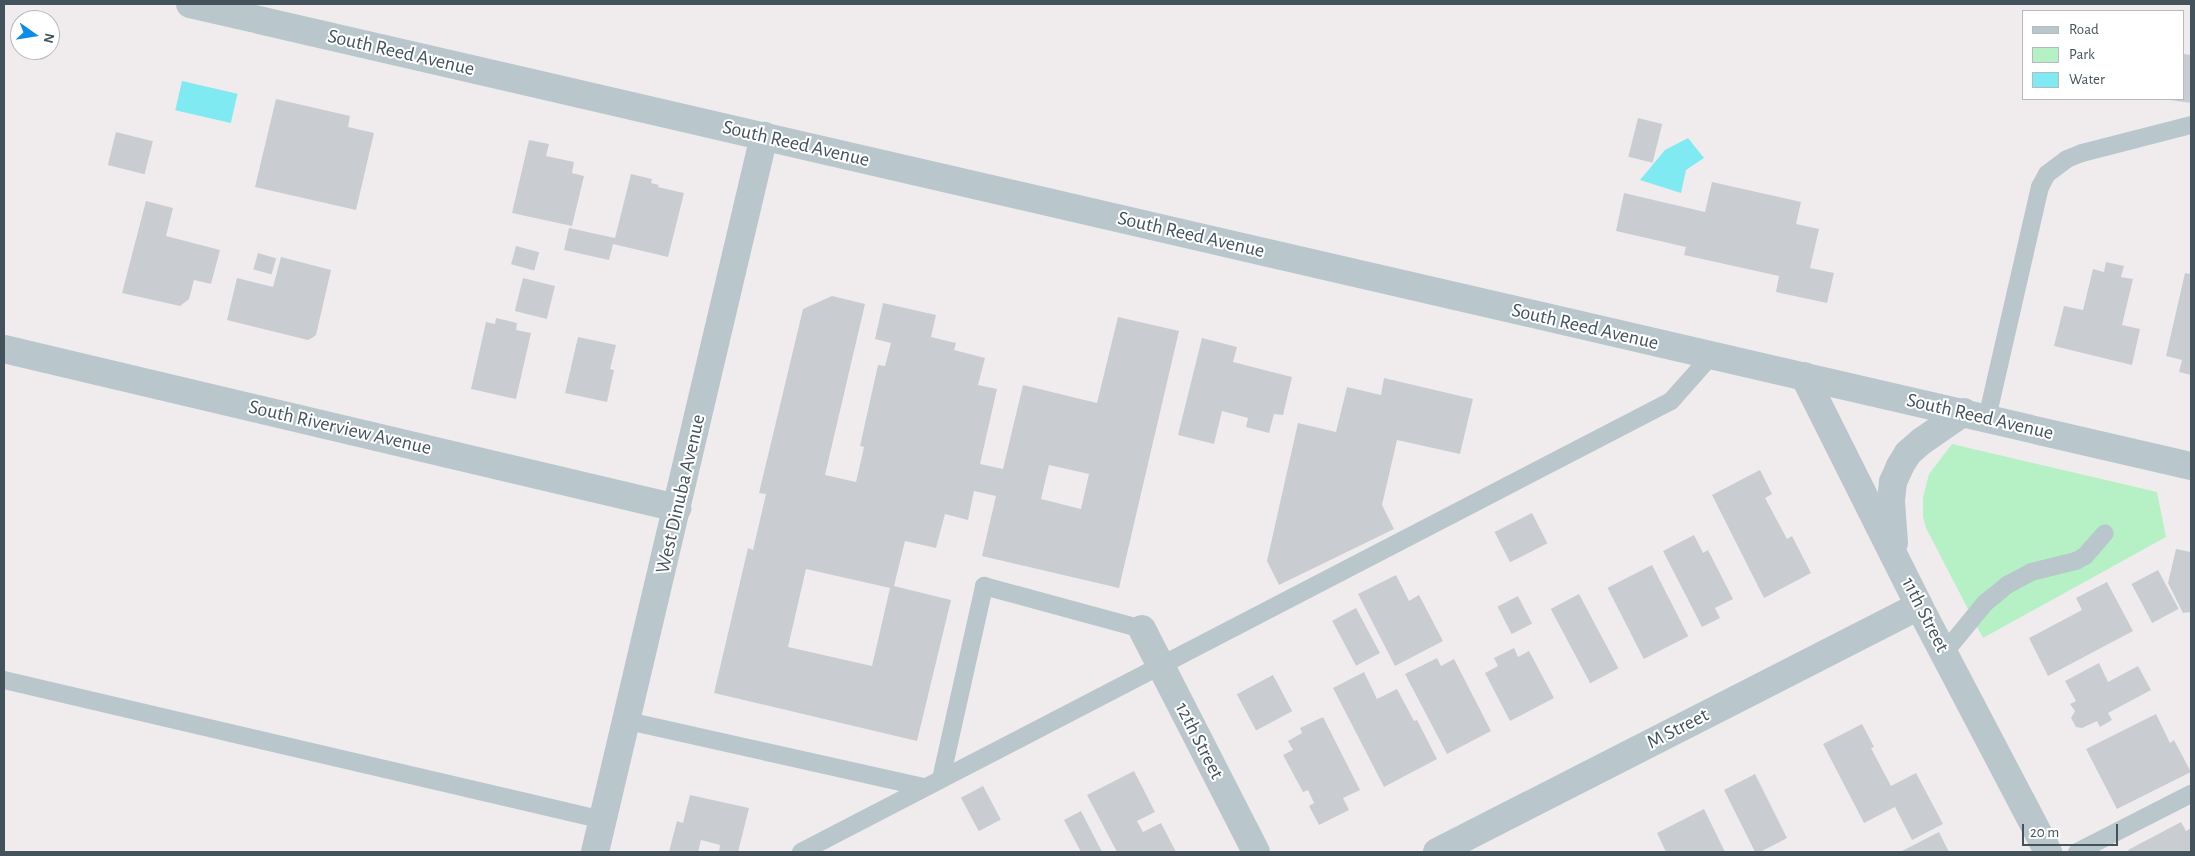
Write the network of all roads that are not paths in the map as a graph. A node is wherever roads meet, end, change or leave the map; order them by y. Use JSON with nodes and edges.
{"nodes":[{"id":1,"x":190,"y":4,"type":"edge"},
{"id":2,"x":2191,"y":126,"type":"edge"},
{"id":3,"x":764,"y":136,"type":"junction"},
{"id":4,"x":4,"y":349,"type":"edge"},
{"id":5,"x":1711,"y":356,"type":"junction"},
{"id":6,"x":1804,"y":376,"type":"junction"},
{"id":7,"x":1976,"y":415,"type":"junction"},
{"id":8,"x":2191,"y":466,"type":"edge"},
{"id":9,"x":677,"y":508,"type":"junction"},
{"id":10,"x":2105,"y":533,"type":"dead end"},
{"id":11,"x":1897,"y":562,"type":"junction"},
{"id":12,"x":1919,"y":606,"type":"junction"},
{"id":13,"x":1142,"y":629,"type":"joint"},
{"id":14,"x":1944,"y":653,"type":"junction"},
{"id":15,"x":1160,"y":665,"type":"junction"},
{"id":16,"x":4,"y":680,"type":"edge"},
{"id":17,"x":628,"y":721,"type":"junction"},
{"id":18,"x":942,"y":779,"type":"junction"},
{"id":19,"x":924,"y":788,"type":"junction"},
{"id":20,"x":2191,"y":794,"type":"edge"},
{"id":21,"x":603,"y":820,"type":"junction"},
{"id":22,"x":596,"y":852,"type":"edge"},
{"id":23,"x":801,"y":852,"type":"edge"},
{"id":24,"x":1256,"y":852,"type":"edge"},
{"id":25,"x":1438,"y":852,"type":"edge"},
{"id":26,"x":2048,"y":852,"type":"edge"},
{"id":27,"x":2077,"y":852,"type":"edge"}],
"edges":[{"from":1,"to":3,"type":"street","name":"South Reed Avenue"},
{"from":2,"to":7,"type":"lane"},
{"from":3,"to":5,"type":"street","name":"South Reed Avenue"},
{"from":3,"to":9,"type":"street","name":"West Dinuba Avenue"},
{"from":4,"to":9,"type":"street","name":"South Riverview Avenue"},
{"from":5,"to":6,"type":"street","name":"South Reed Avenue"},
{"from":5,"to":15,"type":"lane"},
{"from":6,"to":7,"type":"street","name":"South Reed Avenue"},
{"from":6,"to":11,"type":"street","name":"11th Street"},
{"from":7,"to":8,"type":"street","name":"South Reed Avenue"},
{"from":7,"to":11,"type":"street"},
{"from":9,"to":17,"type":"street","name":"West Dinuba Avenue"},
{"from":10,"to":14,"type":"lane"},
{"from":11,"to":12,"type":"street","name":"11th Street"},
{"from":12,"to":14,"type":"street","name":"11th Street"},
{"from":12,"to":25,"type":"street","name":"M Street"},
{"from":13,"to":15,"type":"street","name":"12th Street"},
{"from":13,"to":18,"type":"lane"},
{"from":14,"to":26,"type":"street","name":"11th Street"},
{"from":15,"to":18,"type":"lane"},
{"from":15,"to":24,"type":"street","name":"12th Street"},
{"from":16,"to":21,"type":"lane"},
{"from":17,"to":19,"type":"lane"},
{"from":17,"to":21,"type":"street","name":"West Dinuba Avenue"},
{"from":18,"to":19,"type":"lane"},
{"from":19,"to":23,"type":"lane"},
{"from":20,"to":27,"type":"lane"},
{"from":21,"to":22,"type":"street","name":"West Dinuba Avenue"}]}
